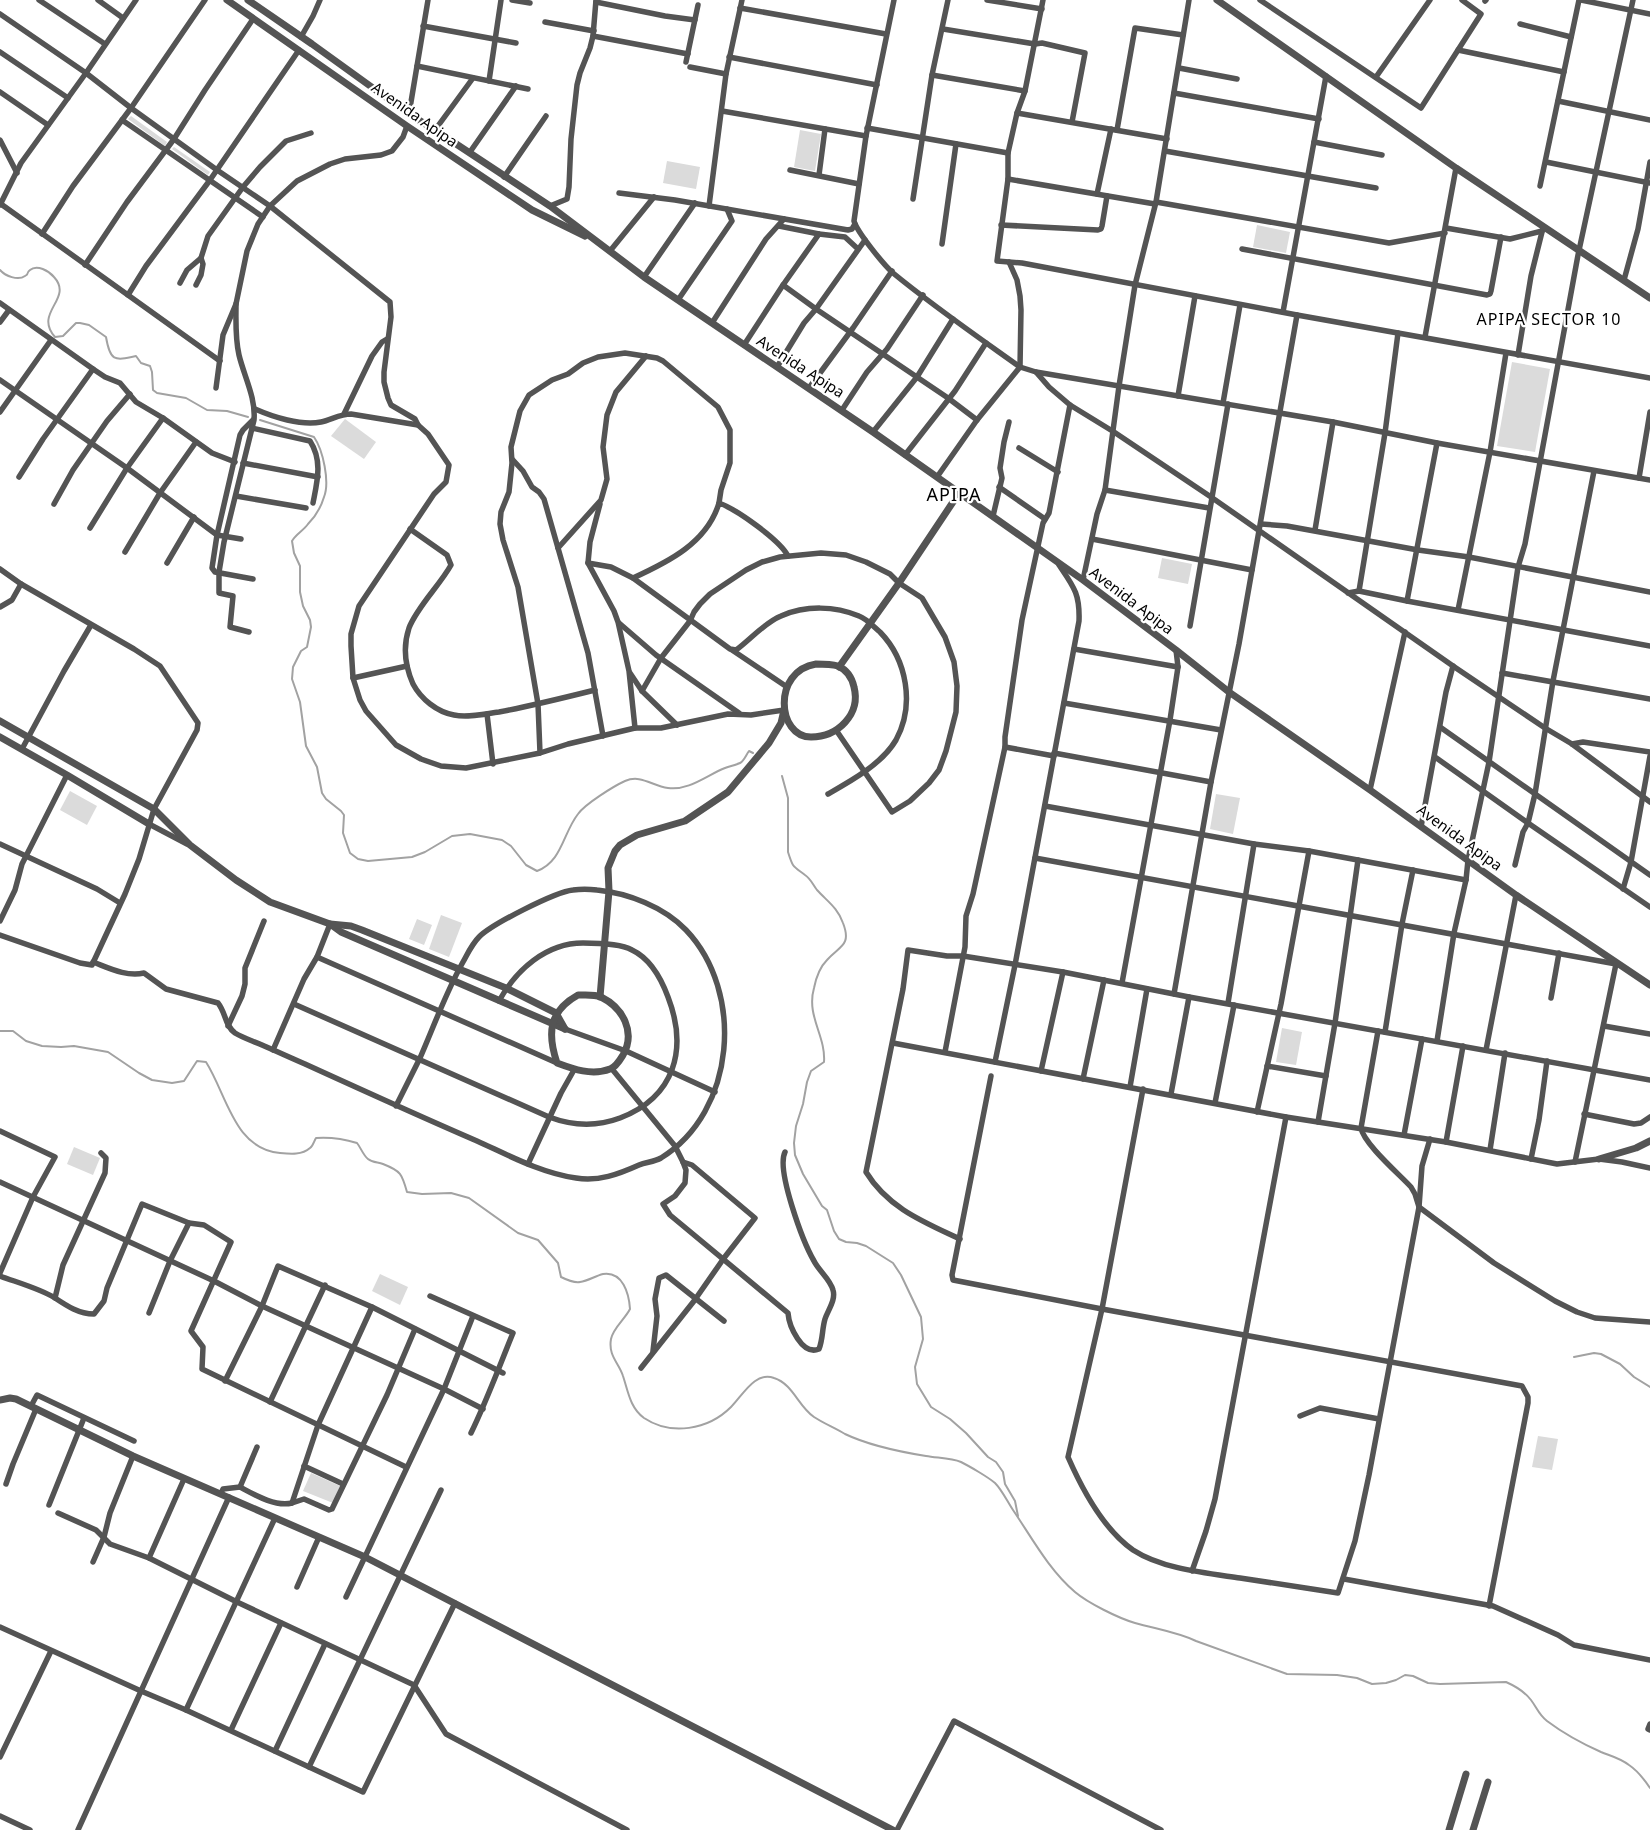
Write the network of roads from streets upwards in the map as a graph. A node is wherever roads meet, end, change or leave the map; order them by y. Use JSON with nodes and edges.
{"nodes":[{"id":1,"x":39,"y":0,"type":"edge"},
{"id":2,"x":98,"y":0,"type":"edge"},
{"id":3,"x":136,"y":0,"type":"edge"},
{"id":4,"x":204,"y":0,"type":"edge"},
{"id":5,"x":227,"y":0,"type":"edge"},
{"id":6,"x":248,"y":0,"type":"edge"},
{"id":7,"x":320,"y":0,"type":"edge"},
{"id":8,"x":428,"y":0,"type":"edge"},
{"id":9,"x":501,"y":0,"type":"edge"},
{"id":10,"x":512,"y":0,"type":"edge"},
{"id":11,"x":742,"y":0,"type":"edge"},
{"id":12,"x":894,"y":0,"type":"edge"},
{"id":13,"x":948,"y":0,"type":"edge"},
{"id":14,"x":987,"y":0,"type":"edge"},
{"id":15,"x":1043,"y":0,"type":"edge"},
{"id":16,"x":1190,"y":0,"type":"edge"},
{"id":17,"x":1217,"y":0,"type":"edge"},
{"id":18,"x":1260,"y":0,"type":"edge"},
{"id":19,"x":1430,"y":0,"type":"edge"},
{"id":20,"x":1462,"y":0,"type":"edge"},
{"id":21,"x":1580,"y":0,"type":"edge"},
{"id":22,"x":1633,"y":0,"type":"edge"},
{"id":23,"x":596,"y":1,"type":"edge"},
{"id":24,"x":530,"y":3,"type":"dead end"},
{"id":25,"x":698,"y":5,"type":"dead end"},
{"id":26,"x":740,"y":8,"type":"junction"},
{"id":27,"x":1042,"y":9,"type":"junction"},
{"id":28,"x":1630,"y":11,"type":"junction"},
{"id":29,"x":0,"y":14,"type":"edge"},
{"id":30,"x":1650,"y":14,"type":"edge"},
{"id":31,"x":123,"y":18,"type":"junction"},
{"id":32,"x":253,"y":19,"type":"junction"},
{"id":33,"x":695,"y":20,"type":"junction"},
{"id":34,"x":545,"y":22,"type":"dead end"},
{"id":35,"x":1520,"y":24,"type":"dead end"},
{"id":36,"x":423,"y":26,"type":"junction"},
{"id":37,"x":943,"y":28,"type":"junction"},
{"id":38,"x":593,"y":34,"type":"junction"},
{"id":39,"x":886,"y":34,"type":"junction"},
{"id":40,"x":1183,"y":35,"type":"junction"},
{"id":41,"x":301,"y":37,"type":"junction"},
{"id":42,"x":1571,"y":37,"type":"junction"},
{"id":43,"x":494,"y":39,"type":"junction"},
{"id":44,"x":516,"y":43,"type":"dead end"},
{"id":45,"x":106,"y":44,"type":"junction"},
{"id":46,"x":1035,"y":44,"type":"junction"},
{"id":47,"x":299,"y":50,"type":"junction"},
{"id":48,"x":1458,"y":50,"type":"junction"},
{"id":49,"x":0,"y":52,"type":"edge"},
{"id":50,"x":688,"y":54,"type":"junction"},
{"id":51,"x":729,"y":57,"type":"junction"},
{"id":52,"x":417,"y":66,"type":"junction"},
{"id":53,"x":1178,"y":68,"type":"junction"},
{"id":54,"x":86,"y":72,"type":"junction"},
{"id":55,"x":1564,"y":72,"type":"junction"},
{"id":56,"x":726,"y":74,"type":"junction"},
{"id":57,"x":932,"y":75,"type":"junction"},
{"id":58,"x":1326,"y":76,"type":"junction"},
{"id":59,"x":1376,"y":77,"type":"junction"},
{"id":60,"x":473,"y":78,"type":"junction"},
{"id":61,"x":1237,"y":79,"type":"dead end"},
{"id":62,"x":489,"y":81,"type":"junction"},
{"id":63,"x":877,"y":85,"type":"junction"},
{"id":64,"x":516,"y":86,"type":"junction"},
{"id":65,"x":528,"y":89,"type":"dead end"},
{"id":66,"x":1025,"y":91,"type":"junction"},
{"id":67,"x":0,"y":92,"type":"edge"},
{"id":68,"x":1174,"y":93,"type":"junction"},
{"id":69,"x":68,"y":98,"type":"junction"},
{"id":70,"x":1558,"y":101,"type":"junction"},
{"id":71,"x":131,"y":108,"type":"junction"},
{"id":72,"x":722,"y":111,"type":"junction"},
{"id":73,"x":1609,"y":111,"type":"junction"},
{"id":74,"x":1017,"y":113,"type":"junction"},
{"id":75,"x":409,"y":114,"type":"junction"},
{"id":76,"x":546,"y":116,"type":"dead end"},
{"id":77,"x":1318,"y":119,"type":"junction"},
{"id":78,"x":122,"y":120,"type":"junction"},
{"id":79,"x":1650,"y":120,"type":"edge"},
{"id":80,"x":1072,"y":122,"type":"junction"},
{"id":81,"x":48,"y":126,"type":"junction"},
{"id":82,"x":407,"y":126,"type":"junction"},
{"id":83,"x":867,"y":128,"type":"junction"},
{"id":84,"x":825,"y":129,"type":"junction"},
{"id":85,"x":1114,"y":129,"type":"junction"},
{"id":86,"x":435,"y":130,"type":"junction"},
{"id":87,"x":310,"y":133,"type":"dead end"},
{"id":88,"x":866,"y":136,"type":"junction"},
{"id":89,"x":923,"y":138,"type":"junction"},
{"id":90,"x":1167,"y":138,"type":"junction"},
{"id":91,"x":174,"y":139,"type":"junction"},
{"id":92,"x":0,"y":140,"type":"edge"},
{"id":93,"x":1314,"y":142,"type":"junction"},
{"id":94,"x":956,"y":144,"type":"junction"},
{"id":95,"x":1165,"y":150,"type":"junction"},
{"id":96,"x":166,"y":151,"type":"junction"},
{"id":97,"x":470,"y":152,"type":"junction"},
{"id":98,"x":1008,"y":153,"type":"junction"},
{"id":99,"x":1382,"y":155,"type":"dead end"},
{"id":100,"x":1546,"y":162,"type":"junction"},
{"id":101,"x":1650,"y":162,"type":"edge"},
{"id":102,"x":1456,"y":168,"type":"junction"},
{"id":103,"x":217,"y":170,"type":"junction"},
{"id":104,"x":790,"y":170,"type":"dead end"},
{"id":105,"x":1597,"y":172,"type":"junction"},
{"id":106,"x":17,"y":173,"type":"junction"},
{"id":107,"x":819,"y":175,"type":"junction"},
{"id":108,"x":1308,"y":176,"type":"junction"},
{"id":109,"x":504,"y":177,"type":"junction"},
{"id":110,"x":1008,"y":179,"type":"junction"},
{"id":111,"x":210,"y":180,"type":"junction"},
{"id":112,"x":1648,"y":183,"type":"edge"},
{"id":113,"x":859,"y":184,"type":"junction"},
{"id":114,"x":1540,"y":186,"type":"dead end"},
{"id":115,"x":243,"y":187,"type":"junction"},
{"id":116,"x":1376,"y":188,"type":"dead end"},
{"id":117,"x":619,"y":193,"type":"dead end"},
{"id":118,"x":1097,"y":194,"type":"junction"},
{"id":119,"x":1107,"y":196,"type":"junction"},
{"id":120,"x":654,"y":197,"type":"junction"},
{"id":121,"x":236,"y":198,"type":"junction"},
{"id":122,"x":913,"y":199,"type":"dead end"},
{"id":123,"x":695,"y":203,"type":"junction"},
{"id":124,"x":1155,"y":203,"type":"junction"},
{"id":125,"x":0,"y":205,"type":"edge"},
{"id":126,"x":270,"y":206,"type":"junction"},
{"id":127,"x":550,"y":206,"type":"junction"},
{"id":128,"x":710,"y":206,"type":"junction"},
{"id":129,"x":727,"y":209,"type":"junction"},
{"id":130,"x":262,"y":217,"type":"junction"},
{"id":131,"x":784,"y":219,"type":"junction"},
{"id":132,"x":855,"y":224,"type":"junction"},
{"id":133,"x":1001,"y":225,"type":"junction"},
{"id":134,"x":779,"y":226,"type":"junction"},
{"id":135,"x":1298,"y":227,"type":"junction"},
{"id":136,"x":1543,"y":229,"type":"junction"},
{"id":137,"x":1445,"y":230,"type":"junction"},
{"id":138,"x":42,"y":234,"type":"junction"},
{"id":139,"x":819,"y":234,"type":"junction"},
{"id":140,"x":1502,"y":237,"type":"junction"},
{"id":141,"x":595,"y":240,"type":"junction"},
{"id":142,"x":865,"y":240,"type":"junction"},
{"id":143,"x":942,"y":244,"type":"dead end"},
{"id":144,"x":1242,"y":249,"type":"dead end"},
{"id":145,"x":1580,"y":249,"type":"junction"},
{"id":146,"x":858,"y":250,"type":"junction"},
{"id":147,"x":610,"y":251,"type":"junction"},
{"id":148,"x":201,"y":258,"type":"junction"},
{"id":149,"x":1291,"y":259,"type":"junction"},
{"id":150,"x":1009,"y":262,"type":"junction"},
{"id":151,"x":85,"y":266,"type":"junction"},
{"id":152,"x":892,"y":271,"type":"junction"},
{"id":153,"x":644,"y":277,"type":"junction"},
{"id":154,"x":1624,"y":280,"type":"junction"},
{"id":155,"x":180,"y":283,"type":"dead end"},
{"id":156,"x":196,"y":285,"type":"dead end"},
{"id":157,"x":783,"y":285,"type":"junction"},
{"id":158,"x":1135,"y":285,"type":"junction"},
{"id":159,"x":1435,"y":285,"type":"junction"},
{"id":160,"x":128,"y":295,"type":"junction"},
{"id":161,"x":923,"y":295,"type":"junction"},
{"id":162,"x":1196,"y":296,"type":"junction"},
{"id":163,"x":1650,"y":298,"type":"edge"},
{"id":164,"x":678,"y":300,"type":"junction"},
{"id":165,"x":0,"y":303,"type":"edge"},
{"id":166,"x":236,"y":304,"type":"junction"},
{"id":167,"x":1240,"y":305,"type":"junction"},
{"id":168,"x":816,"y":309,"type":"junction"},
{"id":169,"x":9,"y":310,"type":"junction"},
{"id":170,"x":1283,"y":312,"type":"junction"},
{"id":171,"x":1297,"y":315,"type":"junction"},
{"id":172,"x":953,"y":318,"type":"junction"},
{"id":173,"x":0,"y":322,"type":"edge"},
{"id":174,"x":712,"y":323,"type":"junction"},
{"id":175,"x":850,"y":331,"type":"junction"},
{"id":176,"x":1398,"y":333,"type":"junction"},
{"id":177,"x":1426,"y":337,"type":"junction"},
{"id":178,"x":387,"y":339,"type":"junction"},
{"id":179,"x":51,"y":340,"type":"junction"},
{"id":180,"x":986,"y":343,"type":"junction"},
{"id":181,"x":744,"y":345,"type":"junction"},
{"id":182,"x":1506,"y":353,"type":"junction"},
{"id":183,"x":883,"y":354,"type":"junction"},
{"id":184,"x":1518,"y":355,"type":"junction"},
{"id":185,"x":646,"y":356,"type":"junction"},
{"id":186,"x":220,"y":361,"type":"junction"},
{"id":187,"x":1559,"y":362,"type":"junction"},
{"id":188,"x":777,"y":367,"type":"junction"},
{"id":189,"x":1020,"y":367,"type":"junction"},
{"id":190,"x":93,"y":370,"type":"junction"},
{"id":191,"x":1036,"y":372,"type":"junction"},
{"id":192,"x":917,"y":377,"type":"junction"},
{"id":193,"x":1650,"y":378,"type":"edge"},
{"id":194,"x":0,"y":380,"type":"edge"},
{"id":195,"x":1119,"y":386,"type":"junction"},
{"id":196,"x":216,"y":388,"type":"dead end"},
{"id":197,"x":809,"y":388,"type":"junction"},
{"id":198,"x":15,"y":390,"type":"junction"},
{"id":199,"x":130,"y":394,"type":"junction"},
{"id":200,"x":1178,"y":396,"type":"junction"},
{"id":201,"x":948,"y":398,"type":"junction"},
{"id":202,"x":1225,"y":404,"type":"junction"},
{"id":203,"x":1070,"y":405,"type":"junction"},
{"id":204,"x":255,"y":409,"type":"junction"},
{"id":205,"x":842,"y":410,"type":"junction"},
{"id":206,"x":0,"y":412,"type":"edge"},
{"id":207,"x":1650,"y":412,"type":"edge"},
{"id":208,"x":344,"y":414,"type":"junction"},
{"id":209,"x":1280,"y":414,"type":"junction"},
{"id":210,"x":163,"y":418,"type":"junction"},
{"id":211,"x":57,"y":420,"type":"junction"},
{"id":212,"x":254,"y":420,"type":"junction"},
{"id":213,"x":977,"y":420,"type":"junction"},
{"id":214,"x":1010,"y":422,"type":"dead end"},
{"id":215,"x":1333,"y":422,"type":"junction"},
{"id":216,"x":418,"y":425,"type":"junction"},
{"id":217,"x":252,"y":428,"type":"junction"},
{"id":218,"x":873,"y":432,"type":"junction"},
{"id":219,"x":1114,"y":432,"type":"junction"},
{"id":220,"x":1385,"y":433,"type":"junction"},
{"id":221,"x":196,"y":442,"type":"junction"},
{"id":222,"x":1437,"y":443,"type":"junction"},
{"id":223,"x":93,"y":444,"type":"junction"},
{"id":224,"x":1020,"y":448,"type":"dead end"},
{"id":225,"x":1490,"y":452,"type":"junction"},
{"id":226,"x":905,"y":455,"type":"junction"},
{"id":227,"x":512,"y":459,"type":"junction"},
{"id":228,"x":1540,"y":461,"type":"junction"},
{"id":229,"x":235,"y":462,"type":"junction"},
{"id":230,"x":244,"y":463,"type":"junction"},
{"id":231,"x":127,"y":468,"type":"junction"},
{"id":232,"x":1594,"y":471,"type":"junction"},
{"id":233,"x":1058,"y":472,"type":"junction"},
{"id":234,"x":19,"y":477,"type":"dead end"},
{"id":235,"x":318,"y":477,"type":"junction"},
{"id":236,"x":937,"y":477,"type":"junction"},
{"id":237,"x":1639,"y":478,"type":"junction"},
{"id":238,"x":1650,"y":480,"type":"edge"},
{"id":239,"x":1000,"y":487,"type":"junction"},
{"id":240,"x":1105,"y":490,"type":"junction"},
{"id":241,"x":160,"y":494,"type":"junction"},
{"id":242,"x":959,"y":494,"type":"junction"},
{"id":243,"x":236,"y":496,"type":"junction"},
{"id":244,"x":1211,"y":497,"type":"junction"},
{"id":245,"x":601,"y":500,"type":"junction"},
{"id":246,"x":313,"y":503,"type":"dead end"},
{"id":247,"x":719,"y":503,"type":"junction"},
{"id":248,"x":54,"y":504,"type":"dead end"},
{"id":249,"x":306,"y":508,"type":"dead end"},
{"id":250,"x":1209,"y":508,"type":"junction"},
{"id":251,"x":993,"y":516,"type":"junction"},
{"id":252,"x":194,"y":517,"type":"junction"},
{"id":253,"x":1045,"y":519,"type":"junction"},
{"id":254,"x":1261,"y":524,"type":"junction"},
{"id":255,"x":90,"y":528,"type":"dead end"},
{"id":256,"x":410,"y":529,"type":"junction"},
{"id":257,"x":1315,"y":530,"type":"junction"},
{"id":258,"x":1259,"y":532,"type":"junction"},
{"id":259,"x":217,"y":535,"type":"junction"},
{"id":260,"x":226,"y":536,"type":"junction"},
{"id":261,"x":241,"y":539,"type":"dead end"},
{"id":262,"x":1092,"y":539,"type":"junction"},
{"id":263,"x":1367,"y":540,"type":"junction"},
{"id":264,"x":558,"y":548,"type":"junction"},
{"id":265,"x":1038,"y":548,"type":"junction"},
{"id":266,"x":1418,"y":550,"type":"junction"},
{"id":267,"x":125,"y":552,"type":"dead end"},
{"id":268,"x":788,"y":556,"type":"junction"},
{"id":269,"x":1469,"y":557,"type":"junction"},
{"id":270,"x":1201,"y":560,"type":"junction"},
{"id":271,"x":1057,"y":562,"type":"junction"},
{"id":272,"x":167,"y":563,"type":"dead end"},
{"id":273,"x":588,"y":563,"type":"junction"},
{"id":274,"x":1518,"y":567,"type":"junction"},
{"id":275,"x":0,"y":569,"type":"edge"},
{"id":276,"x":1252,"y":570,"type":"junction"},
{"id":277,"x":220,"y":572,"type":"junction"},
{"id":278,"x":1572,"y":577,"type":"junction"},
{"id":279,"x":633,"y":578,"type":"junction"},
{"id":280,"x":254,"y":579,"type":"dead end"},
{"id":281,"x":1083,"y":580,"type":"junction"},
{"id":282,"x":899,"y":583,"type":"junction"},
{"id":283,"x":21,"y":584,"type":"junction"},
{"id":284,"x":1359,"y":591,"type":"junction"},
{"id":285,"x":1650,"y":592,"type":"edge"},
{"id":286,"x":1348,"y":593,"type":"junction"},
{"id":287,"x":1407,"y":601,"type":"junction"},
{"id":288,"x":0,"y":607,"type":"edge"},
{"id":289,"x":1458,"y":610,"type":"junction"},
{"id":290,"x":1510,"y":620,"type":"junction"},
{"id":291,"x":690,"y":621,"type":"junction"},
{"id":292,"x":618,"y":622,"type":"junction"},
{"id":293,"x":870,"y":622,"type":"junction"},
{"id":294,"x":91,"y":625,"type":"junction"},
{"id":295,"x":1190,"y":626,"type":"dead end"},
{"id":296,"x":1563,"y":630,"type":"junction"},
{"id":297,"x":249,"y":632,"type":"dead end"},
{"id":298,"x":1405,"y":632,"type":"junction"},
{"id":299,"x":1650,"y":646,"type":"edge"},
{"id":300,"x":730,"y":649,"type":"junction"},
{"id":301,"x":1074,"y":649,"type":"junction"},
{"id":302,"x":1176,"y":650,"type":"junction"},
{"id":303,"x":661,"y":658,"type":"junction"},
{"id":304,"x":407,"y":666,"type":"junction"},
{"id":305,"x":1453,"y":666,"type":"junction"},
{"id":306,"x":839,"y":667,"type":"junction"},
{"id":307,"x":1178,"y":667,"type":"junction"},
{"id":308,"x":629,"y":671,"type":"junction"},
{"id":309,"x":1502,"y":673,"type":"junction"},
{"id":310,"x":353,"y":678,"type":"junction"},
{"id":311,"x":1553,"y":681,"type":"junction"},
{"id":312,"x":787,"y":687,"type":"junction"},
{"id":313,"x":595,"y":690,"type":"junction"},
{"id":314,"x":642,"y":691,"type":"junction"},
{"id":315,"x":1229,"y":692,"type":"junction"},
{"id":316,"x":1498,"y":696,"type":"junction"},
{"id":317,"x":1650,"y":699,"type":"edge"},
{"id":318,"x":1064,"y":703,"type":"junction"},
{"id":319,"x":538,"y":704,"type":"junction"},
{"id":320,"x":784,"y":710,"type":"junction"},
{"id":321,"x":487,"y":714,"type":"junction"},
{"id":322,"x":741,"y":715,"type":"junction"},
{"id":323,"x":1170,"y":720,"type":"junction"},
{"id":324,"x":0,"y":721,"type":"edge"},
{"id":325,"x":676,"y":725,"type":"junction"},
{"id":326,"x":1440,"y":727,"type":"junction"},
{"id":327,"x":635,"y":728,"type":"junction"},
{"id":328,"x":1545,"y":728,"type":"junction"},
{"id":329,"x":836,"y":730,"type":"junction"},
{"id":330,"x":1221,"y":730,"type":"junction"},
{"id":331,"x":29,"y":736,"type":"junction"},
{"id":332,"x":603,"y":736,"type":"junction"},
{"id":333,"x":0,"y":737,"type":"edge"},
{"id":334,"x":1572,"y":744,"type":"junction"},
{"id":335,"x":1005,"y":747,"type":"junction"},
{"id":336,"x":22,"y":749,"type":"junction"},
{"id":337,"x":540,"y":754,"type":"junction"},
{"id":338,"x":1650,"y":754,"type":"edge"},
{"id":339,"x":1054,"y":755,"type":"junction"},
{"id":340,"x":1435,"y":756,"type":"junction"},
{"id":341,"x":1489,"y":762,"type":"junction"},
{"id":342,"x":493,"y":764,"type":"junction"},
{"id":343,"x":866,"y":771,"type":"junction"},
{"id":344,"x":1160,"y":773,"type":"junction"},
{"id":345,"x":68,"y":775,"type":"junction"},
{"id":346,"x":1211,"y":782,"type":"junction"},
{"id":347,"x":1370,"y":790,"type":"junction"},
{"id":348,"x":1482,"y":790,"type":"junction"},
{"id":349,"x":828,"y":794,"type":"dead end"},
{"id":350,"x":1535,"y":794,"type":"junction"},
{"id":351,"x":1643,"y":797,"type":"junction"},
{"id":352,"x":1650,"y":802,"type":"edge"},
{"id":353,"x":1044,"y":806,"type":"junction"},
{"id":354,"x":154,"y":809,"type":"junction"},
{"id":355,"x":1528,"y":823,"type":"junction"},
{"id":356,"x":149,"y":824,"type":"junction"},
{"id":357,"x":1150,"y":825,"type":"junction"},
{"id":358,"x":1421,"y":826,"type":"junction"},
{"id":359,"x":1201,"y":834,"type":"junction"},
{"id":360,"x":0,"y":844,"type":"edge"},
{"id":361,"x":1254,"y":844,"type":"junction"},
{"id":362,"x":190,"y":845,"type":"junction"},
{"id":363,"x":1309,"y":851,"type":"junction"},
{"id":364,"x":26,"y":856,"type":"junction"},
{"id":365,"x":1034,"y":858,"type":"junction"},
{"id":366,"x":1358,"y":860,"type":"junction"},
{"id":367,"x":1468,"y":860,"type":"junction"},
{"id":368,"x":1631,"y":862,"type":"junction"},
{"id":369,"x":1515,"y":865,"type":"dead end"},
{"id":370,"x":1413,"y":870,"type":"junction"},
{"id":371,"x":1650,"y":875,"type":"edge"},
{"id":372,"x":1141,"y":877,"type":"junction"},
{"id":373,"x":1466,"y":880,"type":"junction"},
{"id":374,"x":1193,"y":887,"type":"junction"},
{"id":375,"x":1623,"y":889,"type":"junction"},
{"id":376,"x":609,"y":891,"type":"junction"},
{"id":377,"x":1516,"y":895,"type":"junction"},
{"id":378,"x":1246,"y":896,"type":"junction"},
{"id":379,"x":120,"y":903,"type":"junction"},
{"id":380,"x":1299,"y":905,"type":"junction"},
{"id":381,"x":1650,"y":907,"type":"edge"},
{"id":382,"x":1352,"y":916,"type":"junction"},
{"id":383,"x":0,"y":921,"type":"edge"},
{"id":384,"x":264,"y":921,"type":"dead end"},
{"id":385,"x":330,"y":924,"type":"junction"},
{"id":386,"x":1402,"y":924,"type":"junction"},
{"id":387,"x":1454,"y":933,"type":"junction"},
{"id":388,"x":0,"y":935,"type":"edge"},
{"id":389,"x":1507,"y":944,"type":"junction"},
{"id":390,"x":605,"y":945,"type":"junction"},
{"id":391,"x":1559,"y":953,"type":"junction"},
{"id":392,"x":963,"y":956,"type":"junction"},
{"id":393,"x":317,"y":957,"type":"junction"},
{"id":394,"x":93,"y":962,"type":"junction"},
{"id":395,"x":1616,"y":964,"type":"junction"},
{"id":396,"x":1015,"y":965,"type":"junction"},
{"id":397,"x":459,"y":969,"type":"junction"},
{"id":398,"x":1062,"y":972,"type":"junction"},
{"id":399,"x":1104,"y":980,"type":"junction"},
{"id":400,"x":453,"y":981,"type":"junction"},
{"id":401,"x":1122,"y":984,"type":"junction"},
{"id":402,"x":1650,"y":985,"type":"edge"},
{"id":403,"x":506,"y":988,"type":"junction"},
{"id":404,"x":1147,"y":989,"type":"junction"},
{"id":405,"x":1174,"y":994,"type":"junction"},
{"id":406,"x":600,"y":997,"type":"junction"},
{"id":407,"x":1189,"y":997,"type":"junction"},
{"id":408,"x":1551,"y":998,"type":"dead end"},
{"id":409,"x":499,"y":1001,"type":"junction"},
{"id":410,"x":294,"y":1004,"type":"junction"},
{"id":411,"x":1231,"y":1004,"type":"junction"},
{"id":412,"x":440,"y":1011,"type":"junction"},
{"id":413,"x":556,"y":1013,"type":"junction"},
{"id":414,"x":1278,"y":1013,"type":"junction"},
{"id":415,"x":1335,"y":1022,"type":"junction"},
{"id":416,"x":552,"y":1024,"type":"junction"},
{"id":417,"x":228,"y":1026,"type":"junction"},
{"id":418,"x":1604,"y":1026,"type":"junction"},
{"id":419,"x":566,"y":1029,"type":"junction"},
{"id":420,"x":1382,"y":1031,"type":"junction"},
{"id":421,"x":1650,"y":1034,"type":"edge"},
{"id":422,"x":1422,"y":1039,"type":"junction"},
{"id":423,"x":1437,"y":1041,"type":"junction"},
{"id":424,"x":893,"y":1043,"type":"junction"},
{"id":425,"x":1464,"y":1046,"type":"junction"},
{"id":426,"x":273,"y":1050,"type":"junction"},
{"id":427,"x":1486,"y":1050,"type":"junction"},
{"id":428,"x":626,"y":1051,"type":"junction"},
{"id":429,"x":945,"y":1052,"type":"junction"},
{"id":430,"x":1505,"y":1053,"type":"junction"},
{"id":431,"x":420,"y":1059,"type":"junction"},
{"id":432,"x":1547,"y":1061,"type":"junction"},
{"id":433,"x":995,"y":1062,"type":"junction"},
{"id":434,"x":557,"y":1063,"type":"junction"},
{"id":435,"x":1267,"y":1066,"type":"junction"},
{"id":436,"x":612,"y":1069,"type":"junction"},
{"id":437,"x":1594,"y":1069,"type":"junction"},
{"id":438,"x":574,"y":1070,"type":"junction"},
{"id":439,"x":671,"y":1072,"type":"junction"},
{"id":440,"x":1040,"y":1072,"type":"junction"},
{"id":441,"x":992,"y":1076,"type":"dead end"},
{"id":442,"x":1326,"y":1076,"type":"junction"},
{"id":443,"x":1083,"y":1079,"type":"junction"},
{"id":444,"x":1650,"y":1080,"type":"edge"},
{"id":445,"x":1130,"y":1087,"type":"junction"},
{"id":446,"x":1143,"y":1089,"type":"junction"},
{"id":447,"x":715,"y":1092,"type":"junction"},
{"id":448,"x":1171,"y":1094,"type":"junction"},
{"id":449,"x":1215,"y":1103,"type":"junction"},
{"id":450,"x":396,"y":1106,"type":"junction"},
{"id":451,"x":642,"y":1107,"type":"junction"},
{"id":452,"x":1257,"y":1112,"type":"junction"},
{"id":453,"x":1584,"y":1114,"type":"junction"},
{"id":454,"x":549,"y":1117,"type":"junction"},
{"id":455,"x":1286,"y":1117,"type":"junction"},
{"id":456,"x":1650,"y":1117,"type":"edge"},
{"id":457,"x":1318,"y":1122,"type":"junction"},
{"id":458,"x":1361,"y":1128,"type":"junction"},
{"id":459,"x":0,"y":1131,"type":"edge"},
{"id":460,"x":1404,"y":1135,"type":"junction"},
{"id":461,"x":1430,"y":1139,"type":"junction"},
{"id":462,"x":1650,"y":1141,"type":"edge"},
{"id":463,"x":1446,"y":1142,"type":"junction"},
{"id":464,"x":675,"y":1146,"type":"junction"},
{"id":465,"x":1490,"y":1150,"type":"junction"},
{"id":466,"x":101,"y":1152,"type":"dead end"},
{"id":467,"x":785,"y":1152,"type":"dead end"},
{"id":468,"x":1531,"y":1159,"type":"junction"},
{"id":469,"x":1599,"y":1159,"type":"junction"},
{"id":470,"x":683,"y":1162,"type":"junction"},
{"id":471,"x":1575,"y":1162,"type":"junction"},
{"id":472,"x":528,"y":1164,"type":"junction"},
{"id":473,"x":1650,"y":1168,"type":"edge"},
{"id":474,"x":0,"y":1182,"type":"edge"},
{"id":475,"x":33,"y":1198,"type":"junction"},
{"id":476,"x":1419,"y":1207,"type":"junction"},
{"id":477,"x":83,"y":1220,"type":"junction"},
{"id":478,"x":188,"y":1223,"type":"junction"},
{"id":479,"x":960,"y":1239,"type":"junction"},
{"id":480,"x":127,"y":1241,"type":"junction"},
{"id":481,"x":724,"y":1258,"type":"junction"},
{"id":482,"x":170,"y":1261,"type":"junction"},
{"id":483,"x":0,"y":1275,"type":"edge"},
{"id":484,"x":214,"y":1281,"type":"junction"},
{"id":485,"x":325,"y":1285,"type":"junction"},
{"id":486,"x":430,"y":1296,"type":"dead end"},
{"id":487,"x":54,"y":1298,"type":"junction"},
{"id":488,"x":695,"y":1298,"type":"junction"},
{"id":489,"x":262,"y":1306,"type":"junction"},
{"id":490,"x":372,"y":1307,"type":"junction"},
{"id":491,"x":1102,"y":1309,"type":"junction"},
{"id":492,"x":149,"y":1313,"type":"dead end"},
{"id":493,"x":473,"y":1316,"type":"junction"},
{"id":494,"x":724,"y":1321,"type":"dead end"},
{"id":495,"x":1650,"y":1322,"type":"edge"},
{"id":496,"x":307,"y":1326,"type":"junction"},
{"id":497,"x":415,"y":1330,"type":"junction"},
{"id":498,"x":1245,"y":1335,"type":"junction"},
{"id":499,"x":354,"y":1347,"type":"junction"},
{"id":500,"x":459,"y":1350,"type":"junction"},
{"id":501,"x":653,"y":1352,"type":"junction"},
{"id":502,"x":1389,"y":1362,"type":"junction"},
{"id":503,"x":399,"y":1368,"type":"junction"},
{"id":504,"x":640,"y":1368,"type":"dead end"},
{"id":505,"x":500,"y":1372,"type":"junction"},
{"id":506,"x":225,"y":1381,"type":"junction"},
{"id":507,"x":444,"y":1389,"type":"junction"},
{"id":508,"x":0,"y":1400,"type":"edge"},
{"id":509,"x":270,"y":1402,"type":"junction"},
{"id":510,"x":34,"y":1408,"type":"junction"},
{"id":511,"x":483,"y":1409,"type":"junction"},
{"id":512,"x":1300,"y":1416,"type":"dead end"},
{"id":513,"x":84,"y":1418,"type":"junction"},
{"id":514,"x":1379,"y":1418,"type":"junction"},
{"id":515,"x":318,"y":1425,"type":"junction"},
{"id":516,"x":79,"y":1430,"type":"junction"},
{"id":517,"x":471,"y":1432,"type":"dead end"},
{"id":518,"x":134,"y":1441,"type":"dead end"},
{"id":519,"x":362,"y":1446,"type":"junction"},
{"id":520,"x":257,"y":1447,"type":"dead end"},
{"id":521,"x":133,"y":1456,"type":"junction"},
{"id":522,"x":304,"y":1466,"type":"junction"},
{"id":523,"x":406,"y":1467,"type":"junction"},
{"id":524,"x":184,"y":1478,"type":"junction"},
{"id":525,"x":6,"y":1484,"type":"dead end"},
{"id":526,"x":343,"y":1484,"type":"junction"},
{"id":527,"x":240,"y":1487,"type":"junction"},
{"id":528,"x":441,"y":1490,"type":"dead end"},
{"id":529,"x":221,"y":1494,"type":"junction"},
{"id":530,"x":229,"y":1497,"type":"junction"},
{"id":531,"x":292,"y":1503,"type":"junction"},
{"id":532,"x":49,"y":1505,"type":"dead end"},
{"id":533,"x":58,"y":1513,"type":"dead end"},
{"id":534,"x":275,"y":1518,"type":"junction"},
{"id":535,"x":104,"y":1537,"type":"junction"},
{"id":536,"x":319,"y":1537,"type":"junction"},
{"id":537,"x":364,"y":1557,"type":"junction"},
{"id":538,"x":148,"y":1558,"type":"junction"},
{"id":539,"x":92,"y":1562,"type":"dead end"},
{"id":540,"x":1192,"y":1571,"type":"junction"},
{"id":541,"x":400,"y":1575,"type":"junction"},
{"id":542,"x":1344,"y":1579,"type":"junction"},
{"id":543,"x":190,"y":1580,"type":"junction"},
{"id":544,"x":297,"y":1587,"type":"dead end"},
{"id":545,"x":346,"y":1597,"type":"dead end"},
{"id":546,"x":237,"y":1602,"type":"junction"},
{"id":547,"x":455,"y":1603,"type":"junction"},
{"id":548,"x":1488,"y":1606,"type":"junction"},
{"id":549,"x":281,"y":1624,"type":"junction"},
{"id":550,"x":0,"y":1627,"type":"edge"},
{"id":551,"x":325,"y":1644,"type":"junction"},
{"id":552,"x":51,"y":1651,"type":"junction"},
{"id":553,"x":360,"y":1660,"type":"junction"},
{"id":554,"x":1650,"y":1660,"type":"edge"},
{"id":555,"x":414,"y":1685,"type":"junction"},
{"id":556,"x":141,"y":1691,"type":"junction"},
{"id":557,"x":186,"y":1710,"type":"junction"},
{"id":558,"x":1650,"y":1724,"type":"edge"},
{"id":559,"x":231,"y":1730,"type":"junction"},
{"id":560,"x":1650,"y":1730,"type":"edge"},
{"id":561,"x":275,"y":1751,"type":"junction"},
{"id":562,"x":0,"y":1757,"type":"edge"},
{"id":563,"x":309,"y":1767,"type":"junction"},
{"id":564,"x":1466,"y":1774,"type":"dead end"},
{"id":565,"x":1488,"y":1782,"type":"dead end"},
{"id":566,"x":0,"y":1816,"type":"edge"},
{"id":567,"x":26,"y":1829,"type":"edge"},
{"id":568,"x":78,"y":1830,"type":"edge"},
{"id":569,"x":627,"y":1830,"type":"edge"},
{"id":570,"x":893,"y":1830,"type":"edge"},
{"id":571,"x":897,"y":1830,"type":"edge"},
{"id":572,"x":1161,"y":1830,"type":"edge"},
{"id":573,"x":1449,"y":1830,"type":"edge"},
{"id":574,"x":1473,"y":1830,"type":"edge"}],
"edges":[{"from":1,"to":45,"type":"street"},
{"from":2,"to":31,"type":"street"},
{"from":3,"to":31,"type":"street"},
{"from":4,"to":71,"type":"street"},
{"from":5,"to":32,"type":"street","name":"Avenida Apipa"},
{"from":6,"to":41,"type":"street","name":"Avenida Apipa"},
{"from":7,"to":41,"type":"street"},
{"from":8,"to":36,"type":"street"},
{"from":9,"to":43,"type":"street"},
{"from":10,"to":24,"type":"street"},
{"from":11,"to":26,"type":"street"},
{"from":12,"to":39,"type":"street"},
{"from":13,"to":37,"type":"street"},
{"from":14,"to":27,"type":"street"},
{"from":15,"to":27,"type":"street"},
{"from":16,"to":40,"type":"street"},
{"from":17,"to":58,"type":"street"},
{"from":18,"to":59,"type":"street"},
{"from":19,"to":59,"type":"street"},
{"from":20,"to":48,"type":"street"},
{"from":21,"to":28,"type":"street"},
{"from":21,"to":42,"type":"street"},
{"from":22,"to":28,"type":"street"},
{"from":23,"to":33,"type":"street"},
{"from":23,"to":38,"type":"street"},
{"from":25,"to":33,"type":"street"},
{"from":26,"to":39,"type":"street"},
{"from":26,"to":51,"type":"street"},
{"from":27,"to":46,"type":"street"},
{"from":28,"to":30,"type":"street"},
{"from":28,"to":73,"type":"street"},
{"from":29,"to":54,"type":"street"},
{"from":31,"to":45,"type":"street"},
{"from":32,"to":47,"type":"street","name":"Avenida Apipa"},
{"from":32,"to":91,"type":"street"},
{"from":33,"to":50,"type":"street"},
{"from":34,"to":38,"type":"street"},
{"from":35,"to":42,"type":"street"},
{"from":36,"to":43,"type":"street"},
{"from":36,"to":52,"type":"street"},
{"from":37,"to":46,"type":"street"},
{"from":37,"to":57,"type":"street"},
{"from":38,"to":50,"type":"street"},
{"from":38,"to":127,"type":"street"},
{"from":39,"to":63,"type":"street"},
{"from":40,"to":53,"type":"street"},
{"from":40,"to":85,"type":"street"},
{"from":41,"to":75,"type":"street","name":"Avenida Apipa"},
{"from":42,"to":55,"type":"street"},
{"from":43,"to":44,"type":"street"},
{"from":43,"to":62,"type":"street"},
{"from":45,"to":54,"type":"street"},
{"from":46,"to":66,"type":"street"},
{"from":46,"to":80,"type":"street"},
{"from":47,"to":82,"type":"street","name":"Avenida Apipa"},
{"from":47,"to":103,"type":"street"},
{"from":48,"to":55,"type":"street"},
{"from":48,"to":59,"type":"street"},
{"from":49,"to":69,"type":"street"},
{"from":50,"to":56,"type":"street"},
{"from":51,"to":56,"type":"street"},
{"from":51,"to":63,"type":"street"},
{"from":52,"to":60,"type":"street"},
{"from":52,"to":75,"type":"street"},
{"from":53,"to":61,"type":"street"},
{"from":53,"to":68,"type":"street"},
{"from":54,"to":69,"type":"street"},
{"from":54,"to":71,"type":"street"},
{"from":55,"to":70,"type":"street"},
{"from":56,"to":72,"type":"street"},
{"from":57,"to":66,"type":"street"},
{"from":57,"to":89,"type":"street"},
{"from":58,"to":77,"type":"street"},
{"from":58,"to":102,"type":"street"},
{"from":60,"to":62,"type":"street"},
{"from":60,"to":86,"type":"street"},
{"from":62,"to":64,"type":"street"},
{"from":63,"to":83,"type":"street"},
{"from":64,"to":65,"type":"street"},
{"from":64,"to":97,"type":"street"},
{"from":66,"to":74,"type":"street"},
{"from":67,"to":81,"type":"street"},
{"from":68,"to":77,"type":"street"},
{"from":68,"to":90,"type":"street"},
{"from":69,"to":81,"type":"street"},
{"from":70,"to":73,"type":"street"},
{"from":70,"to":100,"type":"street"},
{"from":71,"to":78,"type":"street"},
{"from":71,"to":91,"type":"street"},
{"from":72,"to":84,"type":"street"},
{"from":72,"to":128,"type":"street"},
{"from":73,"to":79,"type":"street"},
{"from":73,"to":105,"type":"street"},
{"from":74,"to":80,"type":"street"},
{"from":74,"to":98,"type":"street"},
{"from":75,"to":86,"type":"street","name":"Avenida Apipa"},
{"from":76,"to":109,"type":"street"},
{"from":77,"to":93,"type":"street"},
{"from":78,"to":96,"type":"street"},
{"from":78,"to":138,"type":"street"},
{"from":80,"to":85,"type":"street"},
{"from":81,"to":106,"type":"street"},
{"from":82,"to":126,"type":"street"},
{"from":82,"to":141,"type":"street","name":"Avenida Apipa"},
{"from":83,"to":88,"type":"street"},
{"from":83,"to":89,"type":"street"},
{"from":84,"to":88,"type":"street"},
{"from":84,"to":107,"type":"street"},
{"from":85,"to":90,"type":"street"},
{"from":85,"to":118,"type":"street"},
{"from":86,"to":97,"type":"street","name":"Avenida Apipa"},
{"from":87,"to":115,"type":"street"},
{"from":88,"to":113,"type":"street"},
{"from":89,"to":94,"type":"street"},
{"from":89,"to":122,"type":"street"},
{"from":90,"to":95,"type":"street"},
{"from":91,"to":96,"type":"street"},
{"from":91,"to":103,"type":"street"},
{"from":92,"to":106,"type":"street"},
{"from":93,"to":99,"type":"street"},
{"from":93,"to":108,"type":"street"},
{"from":94,"to":98,"type":"street"},
{"from":94,"to":143,"type":"street"},
{"from":95,"to":108,"type":"street"},
{"from":95,"to":124,"type":"street"},
{"from":96,"to":111,"type":"street"},
{"from":96,"to":151,"type":"street"},
{"from":97,"to":109,"type":"street","name":"Avenida Apipa"},
{"from":98,"to":110,"type":"street"},
{"from":100,"to":105,"type":"street"},
{"from":100,"to":114,"type":"street"},
{"from":101,"to":112,"type":"street"},
{"from":102,"to":136,"type":"street"},
{"from":102,"to":137,"type":"street"},
{"from":103,"to":111,"type":"street"},
{"from":103,"to":115,"type":"street"},
{"from":104,"to":107,"type":"street"},
{"from":105,"to":112,"type":"street"},
{"from":105,"to":145,"type":"street"},
{"from":106,"to":125,"type":"street"},
{"from":107,"to":113,"type":"street"},
{"from":108,"to":116,"type":"street"},
{"from":108,"to":135,"type":"street"},
{"from":109,"to":127,"type":"street","name":"Avenida Apipa"},
{"from":110,"to":118,"type":"street"},
{"from":110,"to":133,"type":"street"},
{"from":111,"to":121,"type":"street"},
{"from":111,"to":160,"type":"street"},
{"from":112,"to":154,"type":"street"},
{"from":113,"to":132,"type":"street"},
{"from":115,"to":121,"type":"street"},
{"from":115,"to":126,"type":"street"},
{"from":117,"to":120,"type":"street"},
{"from":118,"to":119,"type":"street"},
{"from":119,"to":124,"type":"street"},
{"from":119,"to":133,"type":"street"},
{"from":120,"to":123,"type":"street"},
{"from":120,"to":147,"type":"street"},
{"from":121,"to":130,"type":"street"},
{"from":121,"to":148,"type":"street"},
{"from":123,"to":128,"type":"street"},
{"from":123,"to":153,"type":"street"},
{"from":124,"to":135,"type":"street"},
{"from":124,"to":158,"type":"street"},
{"from":125,"to":138,"type":"street"},
{"from":126,"to":130,"type":"street"},
{"from":126,"to":178,"type":"street"},
{"from":127,"to":141,"type":"street","name":"Avenida Apipa"},
{"from":128,"to":129,"type":"street"},
{"from":129,"to":131,"type":"street"},
{"from":129,"to":164,"type":"street"},
{"from":130,"to":166,"type":"street"},
{"from":131,"to":132,"type":"street"},
{"from":131,"to":134,"type":"street"},
{"from":132,"to":142,"type":"street"},
{"from":133,"to":150,"type":"street"},
{"from":134,"to":139,"type":"street"},
{"from":134,"to":174,"type":"street"},
{"from":135,"to":137,"type":"street"},
{"from":135,"to":149,"type":"street"},
{"from":136,"to":140,"type":"street"},
{"from":136,"to":145,"type":"street"},
{"from":136,"to":184,"type":"street"},
{"from":137,"to":140,"type":"street"},
{"from":137,"to":159,"type":"street"},
{"from":138,"to":151,"type":"street"},
{"from":139,"to":146,"type":"street"},
{"from":139,"to":157,"type":"street"},
{"from":140,"to":159,"type":"street"},
{"from":141,"to":147,"type":"street","name":"Avenida Apipa"},
{"from":142,"to":146,"type":"street"},
{"from":142,"to":152,"type":"street"},
{"from":144,"to":149,"type":"street"},
{"from":145,"to":154,"type":"street"},
{"from":145,"to":187,"type":"street"},
{"from":146,"to":168,"type":"street"},
{"from":147,"to":153,"type":"street","name":"Avenida Apipa"},
{"from":148,"to":155,"type":"street"},
{"from":148,"to":156,"type":"street"},
{"from":149,"to":159,"type":"street"},
{"from":149,"to":170,"type":"street"},
{"from":150,"to":158,"type":"street"},
{"from":150,"to":189,"type":"street"},
{"from":151,"to":160,"type":"street"},
{"from":152,"to":161,"type":"street"},
{"from":152,"to":175,"type":"street"},
{"from":153,"to":164,"type":"street","name":"Avenida Apipa"},
{"from":154,"to":163,"type":"street"},
{"from":157,"to":168,"type":"street"},
{"from":157,"to":181,"type":"street"},
{"from":158,"to":162,"type":"street"},
{"from":158,"to":195,"type":"street"},
{"from":159,"to":177,"type":"street"},
{"from":160,"to":186,"type":"street"},
{"from":161,"to":172,"type":"street"},
{"from":161,"to":183,"type":"street"},
{"from":162,"to":167,"type":"street"},
{"from":162,"to":200,"type":"street"},
{"from":164,"to":174,"type":"street","name":"Avenida Apipa"},
{"from":165,"to":169,"type":"street"},
{"from":166,"to":186,"type":"street"},
{"from":166,"to":204,"type":"street"},
{"from":167,"to":170,"type":"street"},
{"from":167,"to":202,"type":"street"},
{"from":168,"to":175,"type":"street"},
{"from":168,"to":188,"type":"street"},
{"from":169,"to":173,"type":"street"},
{"from":169,"to":179,"type":"street"},
{"from":170,"to":171,"type":"street"},
{"from":171,"to":176,"type":"street"},
{"from":171,"to":209,"type":"street"},
{"from":172,"to":180,"type":"street"},
{"from":172,"to":192,"type":"street"},
{"from":174,"to":181,"type":"street","name":"Avenida Apipa"},
{"from":175,"to":183,"type":"street"},
{"from":175,"to":197,"type":"street"},
{"from":176,"to":177,"type":"street"},
{"from":176,"to":220,"type":"street"},
{"from":177,"to":182,"type":"street"},
{"from":178,"to":208,"type":"street"},
{"from":178,"to":216,"type":"street"},
{"from":179,"to":190,"type":"street"},
{"from":179,"to":198,"type":"street"},
{"from":180,"to":189,"type":"street"},
{"from":180,"to":201,"type":"street"},
{"from":181,"to":188,"type":"street","name":"Avenida Apipa"},
{"from":182,"to":184,"type":"street"},
{"from":182,"to":225,"type":"street"},
{"from":183,"to":192,"type":"street"},
{"from":183,"to":205,"type":"street"},
{"from":184,"to":187,"type":"street"},
{"from":185,"to":227,"type":"street"},
{"from":185,"to":245,"type":"street"},
{"from":185,"to":247,"type":"street"},
{"from":186,"to":196,"type":"street"},
{"from":187,"to":193,"type":"street"},
{"from":187,"to":228,"type":"street"},
{"from":188,"to":197,"type":"street","name":"Avenida Apipa"},
{"from":189,"to":191,"type":"street"},
{"from":189,"to":213,"type":"street"},
{"from":190,"to":199,"type":"street"},
{"from":190,"to":211,"type":"street"},
{"from":191,"to":195,"type":"street"},
{"from":191,"to":203,"type":"street"},
{"from":192,"to":201,"type":"street"},
{"from":192,"to":218,"type":"street"},
{"from":194,"to":198,"type":"street"},
{"from":195,"to":200,"type":"street"},
{"from":195,"to":219,"type":"street"},
{"from":197,"to":205,"type":"street","name":"Avenida Apipa"},
{"from":198,"to":206,"type":"street"},
{"from":198,"to":211,"type":"street"},
{"from":199,"to":210,"type":"street"},
{"from":199,"to":223,"type":"street"},
{"from":200,"to":202,"type":"street"},
{"from":201,"to":213,"type":"street"},
{"from":201,"to":226,"type":"street"},
{"from":202,"to":209,"type":"street"},
{"from":202,"to":244,"type":"street"},
{"from":203,"to":219,"type":"street"},
{"from":203,"to":233,"type":"street"},
{"from":204,"to":208,"type":"street"},
{"from":204,"to":212,"type":"street"},
{"from":205,"to":218,"type":"street","name":"Avenida Apipa"},
{"from":207,"to":237,"type":"street"},
{"from":208,"to":216,"type":"street"},
{"from":209,"to":215,"type":"street"},
{"from":209,"to":254,"type":"street"},
{"from":210,"to":221,"type":"street"},
{"from":210,"to":231,"type":"street"},
{"from":211,"to":223,"type":"street"},
{"from":211,"to":234,"type":"street"},
{"from":212,"to":217,"type":"street"},
{"from":212,"to":229,"type":"street"},
{"from":213,"to":236,"type":"street"},
{"from":214,"to":239,"type":"street"},
{"from":215,"to":220,"type":"street"},
{"from":215,"to":257,"type":"street"},
{"from":216,"to":256,"type":"street"},
{"from":217,"to":230,"type":"street"},
{"from":217,"to":235,"type":"street"},
{"from":218,"to":226,"type":"street","name":"Avenida Apipa"},
{"from":219,"to":240,"type":"street"},
{"from":219,"to":244,"type":"street"},
{"from":220,"to":222,"type":"street"},
{"from":220,"to":263,"type":"street"},
{"from":221,"to":229,"type":"street"},
{"from":221,"to":241,"type":"street"},
{"from":222,"to":225,"type":"street"},
{"from":222,"to":266,"type":"street"},
{"from":223,"to":231,"type":"street"},
{"from":223,"to":248,"type":"street"},
{"from":224,"to":233,"type":"street"},
{"from":225,"to":228,"type":"street"},
{"from":225,"to":269,"type":"street"},
{"from":226,"to":236,"type":"street","name":"Avenida Apipa"},
{"from":227,"to":264,"type":"street"},
{"from":227,"to":319,"type":"street"},
{"from":228,"to":232,"type":"street"},
{"from":228,"to":274,"type":"street"},
{"from":229,"to":259,"type":"street"},
{"from":230,"to":235,"type":"street"},
{"from":230,"to":243,"type":"street"},
{"from":231,"to":241,"type":"street"},
{"from":231,"to":255,"type":"street"},
{"from":232,"to":237,"type":"street"},
{"from":232,"to":278,"type":"street"},
{"from":233,"to":253,"type":"street"},
{"from":235,"to":246,"type":"street"},
{"from":236,"to":242,"type":"street","name":"Avenida Apipa"},
{"from":237,"to":238,"type":"street"},
{"from":239,"to":251,"type":"street"},
{"from":239,"to":253,"type":"street"},
{"from":240,"to":250,"type":"street"},
{"from":240,"to":262,"type":"street"},
{"from":241,"to":252,"type":"street"},
{"from":241,"to":267,"type":"street"},
{"from":242,"to":251,"type":"street","name":"Avenida Apipa"},
{"from":242,"to":282,"type":"street"},
{"from":243,"to":249,"type":"street"},
{"from":243,"to":260,"type":"street"},
{"from":244,"to":250,"type":"street"},
{"from":244,"to":258,"type":"street"},
{"from":245,"to":264,"type":"street"},
{"from":245,"to":273,"type":"street"},
{"from":247,"to":268,"type":"street"},
{"from":247,"to":279,"type":"street"},
{"from":250,"to":270,"type":"street"},
{"from":251,"to":265,"type":"street","name":"Avenida Apipa"},
{"from":252,"to":259,"type":"street"},
{"from":252,"to":272,"type":"street"},
{"from":253,"to":265,"type":"street"},
{"from":254,"to":257,"type":"street"},
{"from":254,"to":258,"type":"street"},
{"from":256,"to":304,"type":"street"},
{"from":256,"to":310,"type":"street"},
{"from":257,"to":263,"type":"street"},
{"from":258,"to":276,"type":"street"},
{"from":258,"to":286,"type":"street"},
{"from":259,"to":260,"type":"street"},
{"from":259,"to":277,"type":"street"},
{"from":260,"to":261,"type":"street"},
{"from":260,"to":277,"type":"street"},
{"from":262,"to":270,"type":"street"},
{"from":262,"to":281,"type":"street"},
{"from":263,"to":266,"type":"street"},
{"from":263,"to":284,"type":"street"},
{"from":264,"to":313,"type":"street"},
{"from":265,"to":271,"type":"street","name":"Avenida Apipa"},
{"from":265,"to":335,"type":"street"},
{"from":266,"to":269,"type":"street"},
{"from":266,"to":287,"type":"street"},
{"from":268,"to":282,"type":"street"},
{"from":268,"to":291,"type":"street"},
{"from":269,"to":274,"type":"street"},
{"from":269,"to":289,"type":"street"},
{"from":270,"to":276,"type":"street"},
{"from":270,"to":295,"type":"street"},
{"from":271,"to":281,"type":"street","name":"Avenida Apipa"},
{"from":271,"to":301,"type":"street"},
{"from":273,"to":279,"type":"street"},
{"from":273,"to":292,"type":"street"},
{"from":274,"to":278,"type":"street"},
{"from":274,"to":290,"type":"street"},
{"from":275,"to":283,"type":"street"},
{"from":276,"to":315,"type":"street"},
{"from":277,"to":280,"type":"street"},
{"from":277,"to":297,"type":"street"},
{"from":278,"to":285,"type":"street"},
{"from":278,"to":296,"type":"street"},
{"from":279,"to":291,"type":"street"},
{"from":281,"to":302,"type":"street","name":"Avenida Apipa"},
{"from":282,"to":293,"type":"street"},
{"from":282,"to":343,"type":"street"},
{"from":283,"to":288,"type":"street"},
{"from":283,"to":294,"type":"street"},
{"from":284,"to":286,"type":"street"},
{"from":284,"to":287,"type":"street"},
{"from":286,"to":298,"type":"street"},
{"from":287,"to":289,"type":"street"},
{"from":289,"to":290,"type":"street"},
{"from":290,"to":296,"type":"street"},
{"from":290,"to":309,"type":"street"},
{"from":291,"to":300,"type":"street"},
{"from":291,"to":303,"type":"street"},
{"from":292,"to":303,"type":"street"},
{"from":292,"to":308,"type":"street"},
{"from":293,"to":300,"type":"street"},
{"from":293,"to":306,"type":"street"},
{"from":293,"to":343,"type":"street"},
{"from":294,"to":331,"type":"street"},
{"from":294,"to":354,"type":"street"},
{"from":296,"to":299,"type":"street"},
{"from":296,"to":311,"type":"street"},
{"from":298,"to":305,"type":"street"},
{"from":298,"to":347,"type":"street"},
{"from":300,"to":312,"type":"street"},
{"from":301,"to":307,"type":"street"},
{"from":301,"to":318,"type":"street"},
{"from":302,"to":307,"type":"street"},
{"from":302,"to":315,"type":"street","name":"Avenida Apipa"},
{"from":303,"to":314,"type":"street"},
{"from":303,"to":322,"type":"street"},
{"from":304,"to":310,"type":"street"},
{"from":304,"to":321,"type":"street"},
{"from":305,"to":316,"type":"street"},
{"from":305,"to":326,"type":"street"},
{"from":306,"to":312,"type":"street"},
{"from":306,"to":329,"type":"street"},
{"from":307,"to":323,"type":"street"},
{"from":308,"to":314,"type":"street"},
{"from":308,"to":327,"type":"street"},
{"from":309,"to":311,"type":"street"},
{"from":309,"to":316,"type":"street"},
{"from":310,"to":342,"type":"street"},
{"from":311,"to":317,"type":"street"},
{"from":311,"to":328,"type":"street"},
{"from":312,"to":320,"type":"street"},
{"from":313,"to":319,"type":"street"},
{"from":313,"to":332,"type":"street"},
{"from":314,"to":325,"type":"street"},
{"from":315,"to":330,"type":"street"},
{"from":315,"to":347,"type":"street","name":"Avenida Apipa"},
{"from":316,"to":328,"type":"street"},
{"from":316,"to":341,"type":"street"},
{"from":318,"to":323,"type":"street"},
{"from":318,"to":339,"type":"street"},
{"from":319,"to":321,"type":"street"},
{"from":319,"to":337,"type":"street"},
{"from":320,"to":322,"type":"street"},
{"from":320,"to":329,"type":"street"},
{"from":320,"to":376,"type":"street"},
{"from":321,"to":342,"type":"street"},
{"from":322,"to":325,"type":"street"},
{"from":323,"to":330,"type":"street"},
{"from":323,"to":344,"type":"street"},
{"from":324,"to":331,"type":"street"},
{"from":325,"to":327,"type":"street"},
{"from":326,"to":340,"type":"street"},
{"from":326,"to":341,"type":"street"},
{"from":327,"to":332,"type":"street"},
{"from":328,"to":334,"type":"street"},
{"from":328,"to":350,"type":"street"},
{"from":329,"to":343,"type":"street"},
{"from":330,"to":346,"type":"street"},
{"from":331,"to":336,"type":"street"},
{"from":331,"to":354,"type":"street"},
{"from":332,"to":337,"type":"street"},
{"from":333,"to":336,"type":"street"},
{"from":334,"to":338,"type":"street"},
{"from":334,"to":351,"type":"street"},
{"from":335,"to":339,"type":"street"},
{"from":335,"to":392,"type":"street"},
{"from":336,"to":345,"type":"street"},
{"from":337,"to":342,"type":"street"},
{"from":338,"to":351,"type":"street"},
{"from":339,"to":344,"type":"street"},
{"from":339,"to":353,"type":"street"},
{"from":340,"to":348,"type":"street"},
{"from":340,"to":358,"type":"street"},
{"from":341,"to":348,"type":"street"},
{"from":341,"to":350,"type":"street"},
{"from":343,"to":349,"type":"street"},
{"from":344,"to":346,"type":"street"},
{"from":344,"to":357,"type":"street"},
{"from":345,"to":356,"type":"street"},
{"from":345,"to":364,"type":"street"},
{"from":346,"to":359,"type":"street"},
{"from":347,"to":358,"type":"street","name":"Avenida Apipa"},
{"from":348,"to":355,"type":"street"},
{"from":348,"to":367,"type":"street"},
{"from":350,"to":355,"type":"street"},
{"from":350,"to":368,"type":"street"},
{"from":351,"to":352,"type":"street"},
{"from":351,"to":368,"type":"street"},
{"from":353,"to":357,"type":"street"},
{"from":353,"to":365,"type":"street"},
{"from":354,"to":356,"type":"street"},
{"from":354,"to":362,"type":"street"},
{"from":355,"to":369,"type":"street"},
{"from":355,"to":375,"type":"street"},
{"from":356,"to":362,"type":"street"},
{"from":356,"to":379,"type":"street"},
{"from":357,"to":359,"type":"street"},
{"from":357,"to":372,"type":"street"},
{"from":358,"to":367,"type":"street","name":"Avenida Apipa"},
{"from":359,"to":361,"type":"street"},
{"from":359,"to":374,"type":"street"},
{"from":360,"to":364,"type":"street"},
{"from":361,"to":363,"type":"street"},
{"from":361,"to":378,"type":"street"},
{"from":362,"to":385,"type":"street"},
{"from":363,"to":366,"type":"street"},
{"from":363,"to":380,"type":"street"},
{"from":364,"to":379,"type":"street"},
{"from":364,"to":383,"type":"street"},
{"from":365,"to":372,"type":"street"},
{"from":365,"to":396,"type":"street"},
{"from":366,"to":370,"type":"street"},
{"from":366,"to":382,"type":"street"},
{"from":367,"to":373,"type":"street"},
{"from":367,"to":377,"type":"street","name":"Avenida Apipa"},
{"from":368,"to":371,"type":"street"},
{"from":368,"to":375,"type":"street"},
{"from":370,"to":373,"type":"street"},
{"from":370,"to":386,"type":"street"},
{"from":372,"to":374,"type":"street"},
{"from":372,"to":401,"type":"street"},
{"from":373,"to":387,"type":"street"},
{"from":374,"to":378,"type":"street"},
{"from":374,"to":405,"type":"street"},
{"from":375,"to":381,"type":"street"},
{"from":376,"to":390,"type":"street"},
{"from":376,"to":397,"type":"street"},
{"from":376,"to":447,"type":"street"},
{"from":377,"to":389,"type":"street"},
{"from":377,"to":395,"type":"street","name":"Avenida Apipa"},
{"from":378,"to":380,"type":"street"},
{"from":378,"to":411,"type":"street"},
{"from":379,"to":394,"type":"street"},
{"from":380,"to":382,"type":"street"},
{"from":380,"to":414,"type":"street"},
{"from":382,"to":386,"type":"street"},
{"from":382,"to":415,"type":"street"},
{"from":384,"to":417,"type":"street"},
{"from":385,"to":393,"type":"street"},
{"from":385,"to":397,"type":"street"},
{"from":385,"to":400,"type":"street"},
{"from":386,"to":387,"type":"street"},
{"from":386,"to":420,"type":"street"},
{"from":387,"to":389,"type":"street"},
{"from":387,"to":423,"type":"street"},
{"from":388,"to":394,"type":"street"},
{"from":389,"to":391,"type":"street"},
{"from":389,"to":427,"type":"street"},
{"from":390,"to":403,"type":"street"},
{"from":390,"to":406,"type":"street"},
{"from":390,"to":439,"type":"street"},
{"from":391,"to":395,"type":"street"},
{"from":391,"to":408,"type":"street"},
{"from":392,"to":396,"type":"street"},
{"from":392,"to":424,"type":"street"},
{"from":392,"to":429,"type":"street"},
{"from":393,"to":410,"type":"street"},
{"from":393,"to":412,"type":"street"},
{"from":394,"to":417,"type":"street"},
{"from":395,"to":402,"type":"street","name":"Avenida Apipa"},
{"from":395,"to":418,"type":"street"},
{"from":396,"to":398,"type":"street"},
{"from":396,"to":433,"type":"street"},
{"from":397,"to":400,"type":"street"},
{"from":397,"to":403,"type":"street"},
{"from":398,"to":399,"type":"street"},
{"from":398,"to":440,"type":"street"},
{"from":399,"to":401,"type":"street"},
{"from":399,"to":443,"type":"street"},
{"from":400,"to":409,"type":"street"},
{"from":400,"to":412,"type":"street"},
{"from":401,"to":404,"type":"street"},
{"from":403,"to":409,"type":"street"},
{"from":403,"to":413,"type":"street"},
{"from":404,"to":405,"type":"street"},
{"from":404,"to":445,"type":"street"},
{"from":405,"to":407,"type":"street"},
{"from":406,"to":413,"type":"street"},
{"from":406,"to":428,"type":"street"},
{"from":407,"to":411,"type":"street"},
{"from":407,"to":448,"type":"street"},
{"from":409,"to":416,"type":"street"},
{"from":410,"to":426,"type":"street"},
{"from":410,"to":431,"type":"street"},
{"from":411,"to":414,"type":"street"},
{"from":411,"to":449,"type":"street"},
{"from":412,"to":431,"type":"street"},
{"from":412,"to":434,"type":"street"},
{"from":413,"to":416,"type":"street"},
{"from":413,"to":419,"type":"street"},
{"from":414,"to":415,"type":"street"},
{"from":414,"to":435,"type":"street"},
{"from":415,"to":420,"type":"street"},
{"from":415,"to":442,"type":"street"},
{"from":416,"to":419,"type":"street"},
{"from":416,"to":434,"type":"street"},
{"from":417,"to":426,"type":"street"},
{"from":418,"to":421,"type":"street"},
{"from":418,"to":437,"type":"street"},
{"from":419,"to":428,"type":"street"},
{"from":420,"to":422,"type":"street"},
{"from":420,"to":458,"type":"street"},
{"from":422,"to":423,"type":"street"},
{"from":422,"to":460,"type":"street"},
{"from":423,"to":425,"type":"street"},
{"from":424,"to":429,"type":"street"},
{"from":424,"to":479,"type":"street"},
{"from":425,"to":427,"type":"street"},
{"from":425,"to":463,"type":"street"},
{"from":426,"to":450,"type":"street"},
{"from":427,"to":430,"type":"street"},
{"from":428,"to":436,"type":"street"},
{"from":428,"to":439,"type":"street"},
{"from":429,"to":433,"type":"street"},
{"from":430,"to":432,"type":"street"},
{"from":430,"to":465,"type":"street"},
{"from":431,"to":450,"type":"street"},
{"from":431,"to":454,"type":"street"},
{"from":432,"to":437,"type":"street"},
{"from":432,"to":468,"type":"street"},
{"from":433,"to":440,"type":"street"},
{"from":434,"to":438,"type":"street"},
{"from":435,"to":442,"type":"street"},
{"from":435,"to":452,"type":"street"},
{"from":436,"to":438,"type":"street"},
{"from":436,"to":451,"type":"street"},
{"from":437,"to":444,"type":"street"},
{"from":437,"to":453,"type":"street"},
{"from":438,"to":454,"type":"street"},
{"from":439,"to":447,"type":"street"},
{"from":439,"to":451,"type":"street"},
{"from":440,"to":443,"type":"street"},
{"from":441,"to":479,"type":"street"},
{"from":442,"to":457,"type":"street"},
{"from":443,"to":445,"type":"street"},
{"from":445,"to":446,"type":"street"},
{"from":446,"to":448,"type":"street"},
{"from":446,"to":491,"type":"street"},
{"from":447,"to":464,"type":"street"},
{"from":448,"to":449,"type":"street"},
{"from":449,"to":452,"type":"street"},
{"from":450,"to":472,"type":"street"},
{"from":451,"to":454,"type":"street"},
{"from":451,"to":464,"type":"street"},
{"from":452,"to":455,"type":"street"},
{"from":453,"to":456,"type":"street"},
{"from":453,"to":471,"type":"street"},
{"from":454,"to":472,"type":"street"},
{"from":455,"to":457,"type":"street"},
{"from":455,"to":498,"type":"street"},
{"from":457,"to":458,"type":"street"},
{"from":458,"to":460,"type":"street"},
{"from":458,"to":476,"type":"street"},
{"from":459,"to":475,"type":"street"},
{"from":460,"to":461,"type":"street"},
{"from":461,"to":463,"type":"street"},
{"from":461,"to":476,"type":"street"},
{"from":462,"to":469,"type":"street"},
{"from":463,"to":465,"type":"street"},
{"from":464,"to":470,"type":"street"},
{"from":464,"to":472,"type":"street"},
{"from":465,"to":468,"type":"street"},
{"from":466,"to":477,"type":"street"},
{"from":467,"to":481,"type":"street"},
{"from":468,"to":471,"type":"street"},
{"from":469,"to":471,"type":"street"},
{"from":469,"to":473,"type":"street"},
{"from":470,"to":481,"type":"street"},
{"from":470,"to":481,"type":"street"},
{"from":474,"to":475,"type":"street"},
{"from":475,"to":477,"type":"street"},
{"from":475,"to":483,"type":"street"},
{"from":476,"to":495,"type":"street"},
{"from":476,"to":502,"type":"street"},
{"from":477,"to":480,"type":"street"},
{"from":477,"to":487,"type":"street"},
{"from":478,"to":480,"type":"street"},
{"from":478,"to":482,"type":"street"},
{"from":478,"to":484,"type":"street"},
{"from":479,"to":491,"type":"street"},
{"from":480,"to":482,"type":"street"},
{"from":480,"to":487,"type":"street"},
{"from":481,"to":488,"type":"street"},
{"from":482,"to":484,"type":"street"},
{"from":482,"to":492,"type":"street"},
{"from":483,"to":487,"type":"street"},
{"from":484,"to":489,"type":"street"},
{"from":484,"to":506,"type":"street"},
{"from":485,"to":489,"type":"street"},
{"from":485,"to":490,"type":"street"},
{"from":485,"to":496,"type":"street"},
{"from":486,"to":493,"type":"street"},
{"from":488,"to":494,"type":"street"},
{"from":488,"to":501,"type":"street"},
{"from":488,"to":501,"type":"street"},
{"from":489,"to":496,"type":"street"},
{"from":489,"to":506,"type":"street"},
{"from":490,"to":497,"type":"street"},
{"from":490,"to":499,"type":"street"},
{"from":491,"to":498,"type":"street"},
{"from":491,"to":540,"type":"street"},
{"from":493,"to":500,"type":"street"},
{"from":493,"to":505,"type":"street"},
{"from":496,"to":499,"type":"street"},
{"from":496,"to":509,"type":"street"},
{"from":497,"to":500,"type":"street"},
{"from":497,"to":503,"type":"street"},
{"from":498,"to":502,"type":"street"},
{"from":498,"to":540,"type":"street"},
{"from":499,"to":503,"type":"street"},
{"from":499,"to":515,"type":"street"},
{"from":500,"to":505,"type":"street"},
{"from":500,"to":507,"type":"street"},
{"from":501,"to":504,"type":"street"},
{"from":502,"to":514,"type":"street"},
{"from":502,"to":548,"type":"street"},
{"from":503,"to":507,"type":"street"},
{"from":503,"to":519,"type":"street"},
{"from":505,"to":511,"type":"street"},
{"from":506,"to":509,"type":"street"},
{"from":507,"to":511,"type":"street"},
{"from":507,"to":523,"type":"street"},
{"from":508,"to":510,"type":"street"},
{"from":509,"to":515,"type":"street"},
{"from":510,"to":513,"type":"street"},
{"from":510,"to":516,"type":"street"},
{"from":510,"to":525,"type":"street"},
{"from":511,"to":517,"type":"street"},
{"from":512,"to":514,"type":"street"},
{"from":513,"to":516,"type":"street"},
{"from":513,"to":518,"type":"street"},
{"from":514,"to":542,"type":"street"},
{"from":515,"to":519,"type":"street"},
{"from":515,"to":522,"type":"street"},
{"from":516,"to":521,"type":"street"},
{"from":516,"to":532,"type":"street"},
{"from":519,"to":523,"type":"street"},
{"from":519,"to":526,"type":"street"},
{"from":520,"to":527,"type":"street"},
{"from":521,"to":524,"type":"street"},
{"from":521,"to":535,"type":"street"},
{"from":522,"to":526,"type":"street"},
{"from":522,"to":531,"type":"street"},
{"from":523,"to":537,"type":"street"},
{"from":524,"to":529,"type":"street"},
{"from":524,"to":538,"type":"street"},
{"from":526,"to":531,"type":"street"},
{"from":527,"to":529,"type":"street"},
{"from":527,"to":531,"type":"street"},
{"from":528,"to":541,"type":"street"},
{"from":529,"to":530,"type":"street"},
{"from":530,"to":534,"type":"street"},
{"from":530,"to":543,"type":"street"},
{"from":533,"to":535,"type":"street"},
{"from":534,"to":536,"type":"street"},
{"from":534,"to":546,"type":"street"},
{"from":535,"to":538,"type":"street"},
{"from":535,"to":539,"type":"street"},
{"from":536,"to":537,"type":"street"},
{"from":536,"to":544,"type":"street"},
{"from":537,"to":541,"type":"street"},
{"from":537,"to":545,"type":"street"},
{"from":538,"to":543,"type":"street"},
{"from":540,"to":542,"type":"street"},
{"from":541,"to":547,"type":"street"},
{"from":541,"to":553,"type":"street"},
{"from":542,"to":548,"type":"street"},
{"from":543,"to":546,"type":"street"},
{"from":543,"to":556,"type":"street"},
{"from":546,"to":549,"type":"street"},
{"from":546,"to":557,"type":"street"},
{"from":547,"to":555,"type":"street"},
{"from":547,"to":570,"type":"street"},
{"from":548,"to":554,"type":"street"},
{"from":549,"to":551,"type":"street"},
{"from":549,"to":559,"type":"street"},
{"from":550,"to":552,"type":"street"},
{"from":551,"to":553,"type":"street"},
{"from":551,"to":561,"type":"street"},
{"from":552,"to":556,"type":"street"},
{"from":552,"to":562,"type":"street"},
{"from":553,"to":555,"type":"street"},
{"from":553,"to":563,"type":"street"},
{"from":555,"to":563,"type":"street"},
{"from":555,"to":569,"type":"street"},
{"from":556,"to":557,"type":"street"},
{"from":556,"to":568,"type":"street"},
{"from":557,"to":559,"type":"street"},
{"from":558,"to":560,"type":"street"},
{"from":559,"to":561,"type":"street"},
{"from":561,"to":563,"type":"street"},
{"from":564,"to":573,"type":"street"},
{"from":565,"to":574,"type":"street"},
{"from":566,"to":567,"type":"street"},
{"from":571,"to":572,"type":"street"}]}
